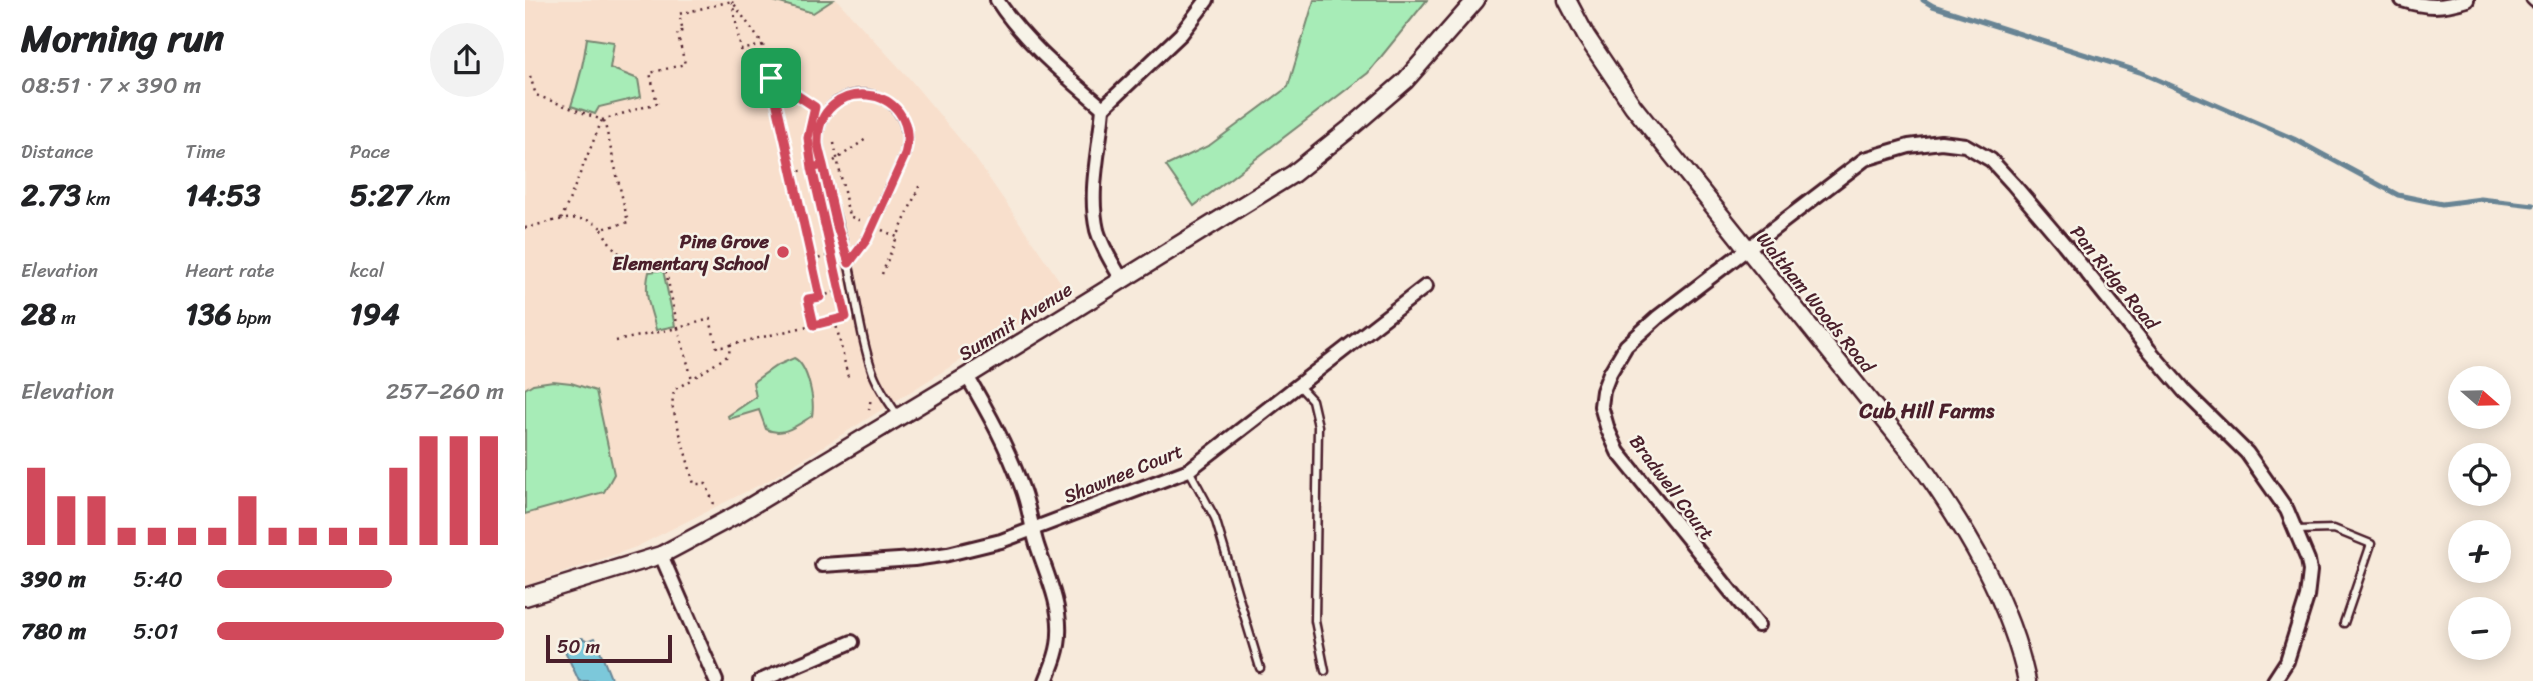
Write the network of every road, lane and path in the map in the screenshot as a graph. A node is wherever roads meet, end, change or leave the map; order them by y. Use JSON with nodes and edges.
{"nodes":[{"id":1,"x":997,"y":0,"type":"edge"},
{"id":2,"x":1207,"y":0,"type":"edge"},
{"id":3,"x":1476,"y":0,"type":"edge"},
{"id":4,"x":1567,"y":0,"type":"edge"},
{"id":5,"x":2402,"y":0,"type":"edge"},
{"id":6,"x":2467,"y":0,"type":"edge"},
{"id":7,"x":732,"y":1,"type":"edge"},
{"id":8,"x":763,"y":45,"type":"junction"},
{"id":9,"x":530,"y":76,"type":"dead end"},
{"id":10,"x":771,"y":78,"type":"junction"},
{"id":11,"x":1103,"y":108,"type":"junction"},
{"id":12,"x":603,"y":119,"type":"junction"},
{"id":13,"x":813,"y":119,"type":"dead end"},
{"id":14,"x":866,"y":139,"type":"dead end"},
{"id":15,"x":811,"y":162,"type":"dead end"},
{"id":16,"x":823,"y":165,"type":"junction"},
{"id":17,"x":791,"y":173,"type":"junction"},
{"id":18,"x":561,"y":220,"type":"junction"},
{"id":19,"x":525,"y":228,"type":"edge"},
{"id":20,"x":602,"y":229,"type":"junction"},
{"id":21,"x":826,"y":230,"type":"dead end"},
{"id":22,"x":897,"y":237,"type":"dead end"},
{"id":23,"x":1746,"y":248,"type":"junction"},
{"id":24,"x":832,"y":254,"type":"junction"},
{"id":25,"x":812,"y":261,"type":"junction"},
{"id":26,"x":849,"y":263,"type":"junction"},
{"id":27,"x":882,"y":274,"type":"dead end"},
{"id":28,"x":1122,"y":280,"type":"junction"},
{"id":29,"x":1426,"y":286,"type":"dead end"},
{"id":30,"x":840,"y":290,"type":"junction"},
{"id":31,"x":820,"y":297,"type":"junction"},
{"id":32,"x":843,"y":304,"type":"dead end"},
{"id":33,"x":846,"y":317,"type":"dead end"},
{"id":34,"x":835,"y":320,"type":"junction"},
{"id":35,"x":814,"y":325,"type":"junction"},
{"id":36,"x":678,"y":328,"type":"junction"},
{"id":37,"x":616,"y":341,"type":"dead end"},
{"id":38,"x":730,"y":345,"type":"junction"},
{"id":39,"x":967,"y":376,"type":"junction"},
{"id":40,"x":848,"y":377,"type":"dead end"},
{"id":41,"x":692,"y":379,"type":"junction"},
{"id":42,"x":1298,"y":385,"type":"junction"},
{"id":43,"x":898,"y":416,"type":"junction"},
{"id":44,"x":1189,"y":470,"type":"junction"},
{"id":45,"x":714,"y":505,"type":"dead end"},
{"id":46,"x":1031,"y":529,"type":"junction"},
{"id":47,"x":2296,"y":530,"type":"junction"},
{"id":48,"x":661,"y":555,"type":"junction"},
{"id":49,"x":822,"y":565,"type":"dead end"},
{"id":50,"x":525,"y":597,"type":"edge"},
{"id":51,"x":2344,"y":624,"type":"dead end"},
{"id":52,"x":1758,"y":625,"type":"dead end"},
{"id":53,"x":852,"y":642,"type":"dead end"},
{"id":54,"x":1260,"y":668,"type":"dead end"},
{"id":55,"x":1325,"y":671,"type":"dead end"},
{"id":56,"x":716,"y":681,"type":"edge"},
{"id":57,"x":760,"y":681,"type":"edge"},
{"id":58,"x":1047,"y":681,"type":"edge"},
{"id":59,"x":2027,"y":681,"type":"edge"},
{"id":60,"x":2274,"y":681,"type":"edge"}],
"edges":[{"from":1,"to":11,"type":"street"},
{"from":2,"to":11,"type":"street"},
{"from":3,"to":28,"type":"street","name":"Summit Avenue"},
{"from":4,"to":23,"type":"street","name":"Waltham Woods Road"},
{"from":5,"to":6,"type":"street"},
{"from":7,"to":8,"type":"path"},
{"from":7,"to":8,"type":"path"},
{"from":7,"to":12,"type":"path"},
{"from":8,"to":10,"type":"path"},
{"from":9,"to":12,"type":"path"},
{"from":10,"to":13,"type":"path"},
{"from":10,"to":17,"type":"path"},
{"from":11,"to":28,"type":"street"},
{"from":12,"to":18,"type":"path"},
{"from":12,"to":20,"type":"path"},
{"from":14,"to":16,"type":"path"},
{"from":15,"to":17,"type":"path"},
{"from":16,"to":26,"type":"lane"},
{"from":16,"to":26,"type":"lane"},
{"from":17,"to":25,"type":"path"},
{"from":18,"to":19,"type":"path"},
{"from":18,"to":20,"type":"path"},
{"from":20,"to":36,"type":"path"},
{"from":21,"to":24,"type":"path"},
{"from":22,"to":27,"type":"path"},
{"from":23,"to":47,"type":"street","name":"Pan Ridge Road"},
{"from":23,"to":52,"type":"street","name":"Bradwell Court"},
{"from":23,"to":59,"type":"street","name":"Waltham Woods Road"},
{"from":24,"to":25,"type":"path"},
{"from":24,"to":30,"type":"path"},
{"from":25,"to":31,"type":"path"},
{"from":26,"to":43,"type":"lane"},
{"from":28,"to":39,"type":"street","name":"Summit Avenue"},
{"from":29,"to":42,"type":"street","name":"Shawnee Court"},
{"from":30,"to":31,"type":"path"},
{"from":30,"to":32,"type":"path"},
{"from":31,"to":35,"type":"path"},
{"from":33,"to":34,"type":"path"},
{"from":34,"to":35,"type":"path"},
{"from":34,"to":40,"type":"path"},
{"from":35,"to":38,"type":"path"},
{"from":36,"to":37,"type":"path"},
{"from":36,"to":38,"type":"path"},
{"from":36,"to":41,"type":"path"},
{"from":38,"to":41,"type":"path"},
{"from":39,"to":43,"type":"street","name":"Summit Avenue"},
{"from":39,"to":46,"type":"street"},
{"from":41,"to":45,"type":"path"},
{"from":42,"to":44,"type":"street","name":"Shawnee Court"},
{"from":42,"to":55,"type":"lane"},
{"from":43,"to":48,"type":"street","name":"Summit Avenue"},
{"from":44,"to":46,"type":"street","name":"Shawnee Court"},
{"from":44,"to":54,"type":"lane"},
{"from":46,"to":49,"type":"street","name":"Shawnee Court"},
{"from":46,"to":58,"type":"street"},
{"from":47,"to":51,"type":"lane"},
{"from":47,"to":60,"type":"street","name":"Pan Ridge Road"},
{"from":48,"to":50,"type":"street","name":"Summit Avenue"},
{"from":48,"to":56,"type":"street"},
{"from":53,"to":57,"type":"street"}]}
